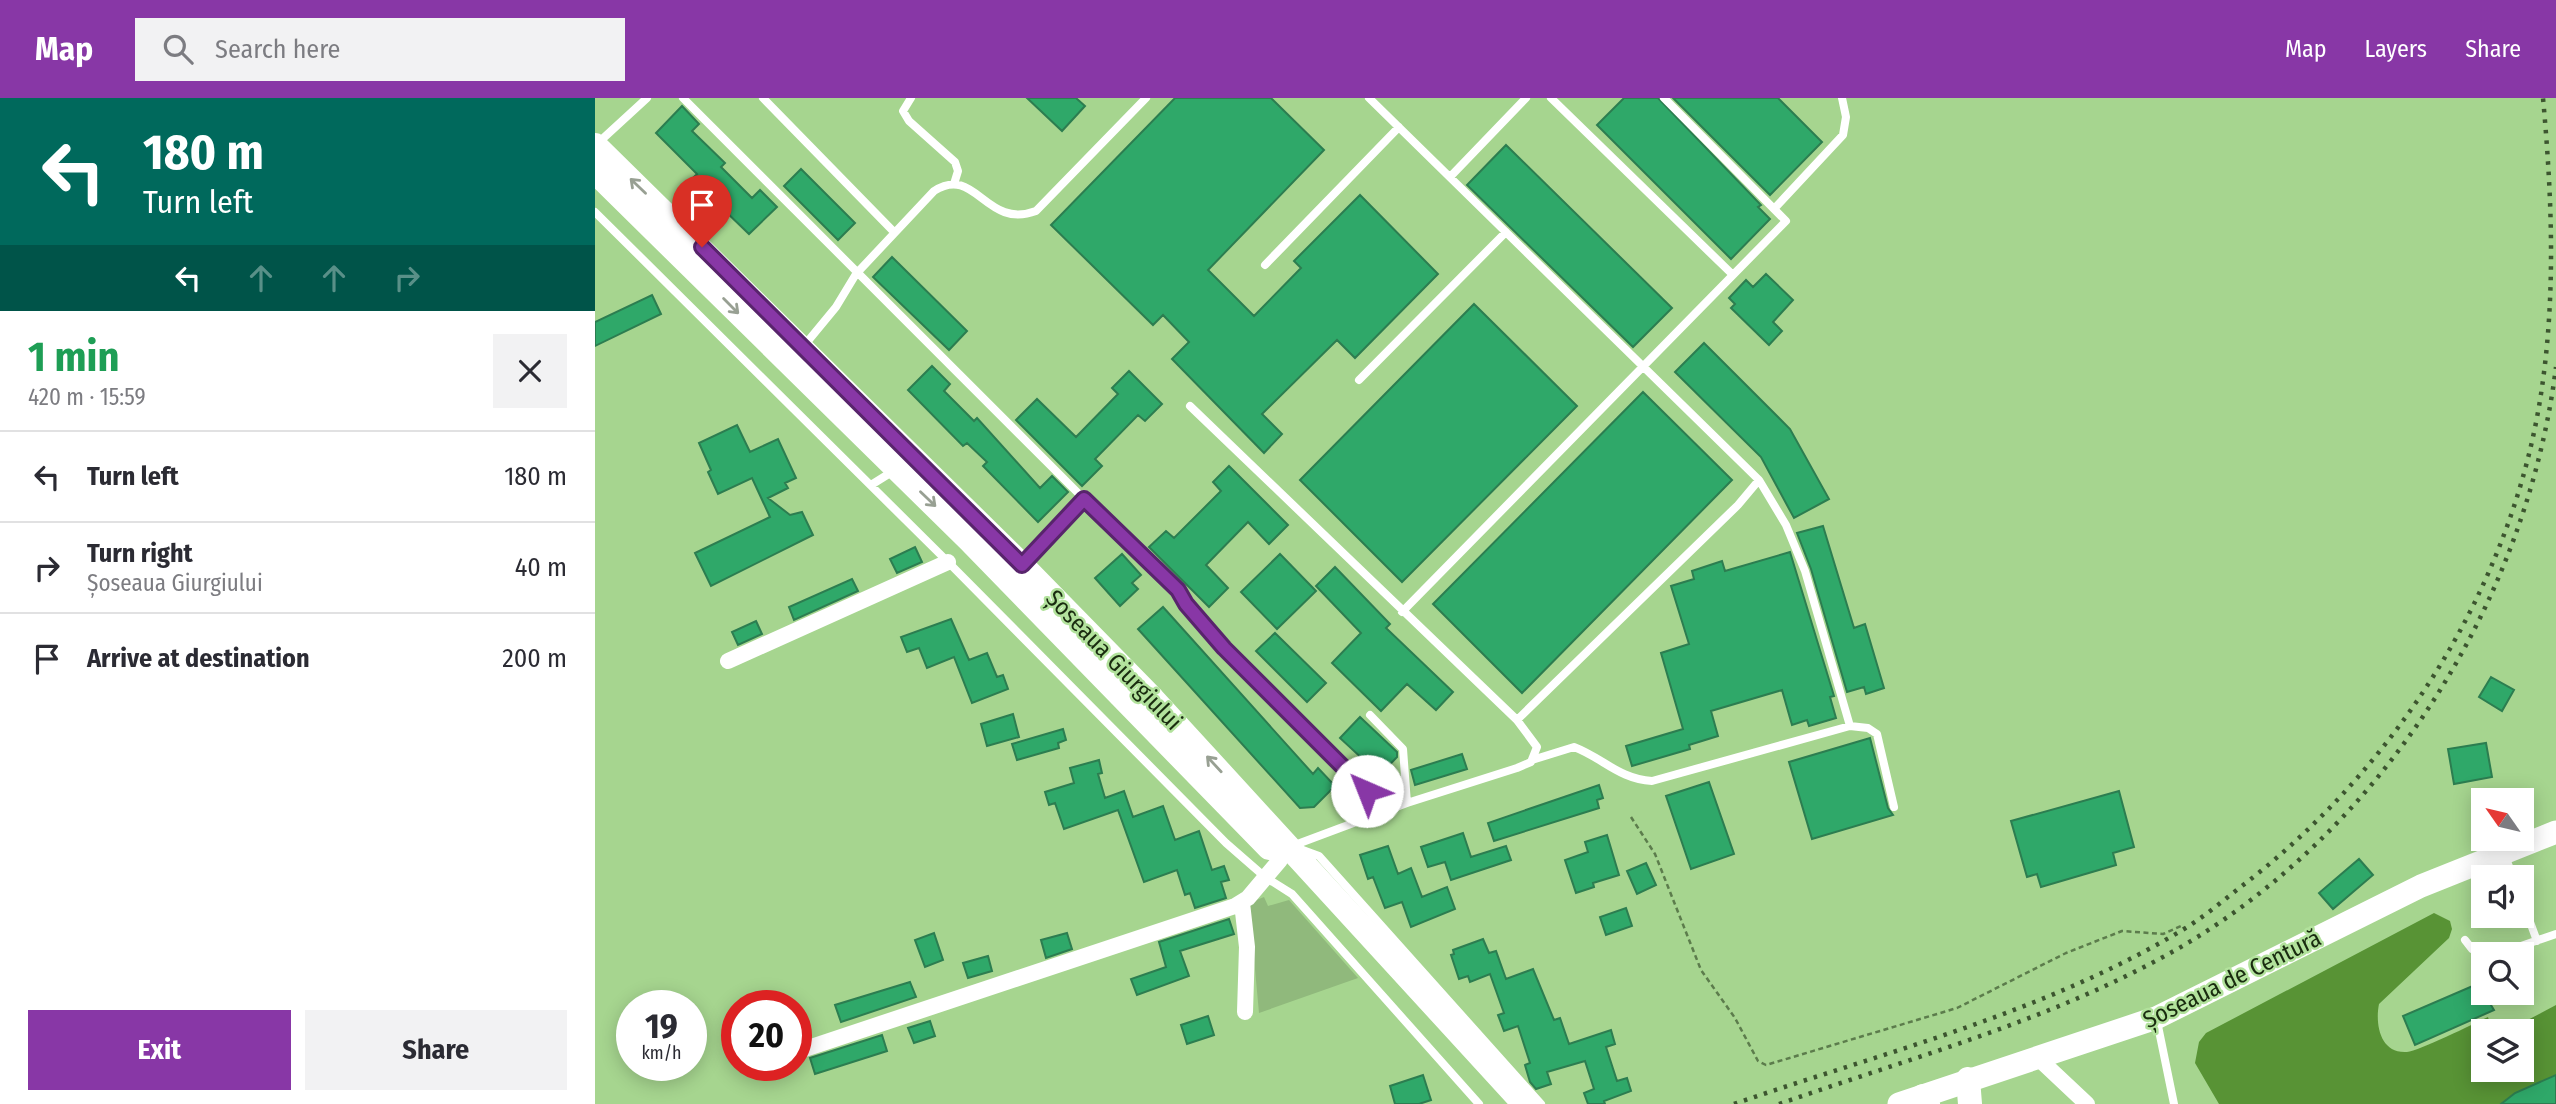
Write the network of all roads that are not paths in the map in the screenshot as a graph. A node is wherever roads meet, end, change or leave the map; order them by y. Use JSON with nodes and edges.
{"nodes":[{"id":1,"x":647,"y":98,"type":"edge"},
{"id":2,"x":683,"y":98,"type":"edge"},
{"id":3,"x":763,"y":98,"type":"edge"},
{"id":4,"x":1146,"y":98,"type":"edge"},
{"id":5,"x":1369,"y":98,"type":"edge"},
{"id":6,"x":1526,"y":98,"type":"edge"},
{"id":7,"x":1551,"y":98,"type":"edge"},
{"id":8,"x":1664,"y":98,"type":"edge"},
{"id":9,"x":1842,"y":98,"type":"edge"},
{"id":10,"x":907,"y":99,"type":"edge"},
{"id":11,"x":1399,"y":127,"type":"junction"},
{"id":12,"x":595,"y":145,"type":"edge"},
{"id":13,"x":595,"y":172,"type":"edge"},
{"id":14,"x":1450,"y":177,"type":"junction"},
{"id":15,"x":954,"y":184,"type":"junction"},
{"id":16,"x":1774,"y":209,"type":"junction"},
{"id":17,"x":595,"y":212,"type":"edge"},
{"id":18,"x":894,"y":232,"type":"junction"},
{"id":19,"x":1506,"y":232,"type":"junction"},
{"id":20,"x":1265,"y":265,"type":"dead end"},
{"id":21,"x":856,"y":274,"type":"junction"},
{"id":22,"x":1733,"y":275,"type":"junction"},
{"id":23,"x":802,"y":348,"type":"junction"},
{"id":24,"x":1644,"y":367,"type":"junction"},
{"id":25,"x":1359,"y":380,"type":"dead end"},
{"id":26,"x":1190,"y":406,"type":"dead end"},
{"id":27,"x":897,"y":469,"type":"junction"},
{"id":28,"x":1759,"y":480,"type":"junction"},
{"id":29,"x":871,"y":485,"type":"junction"},
{"id":30,"x":1084,"y":499,"type":"junction"},
{"id":31,"x":948,"y":562,"type":"junction"},
{"id":32,"x":1022,"y":565,"type":"junction"},
{"id":33,"x":1402,"y":612,"type":"junction"},
{"id":34,"x":728,"y":662,"type":"dead end"},
{"id":35,"x":1370,"y":715,"type":"dead end"},
{"id":36,"x":1517,"y":720,"type":"junction"},
{"id":37,"x":1850,"y":726,"type":"junction"},
{"id":38,"x":1532,"y":760,"type":"junction"},
{"id":39,"x":1407,"y":803,"type":"junction"},
{"id":40,"x":1894,"y":807,"type":"dead end"},
{"id":41,"x":1386,"y":811,"type":"junction"},
{"id":42,"x":2556,"y":832,"type":"edge"},
{"id":43,"x":2504,"y":853,"type":"junction"},
{"id":44,"x":1279,"y":861,"type":"junction"},
{"id":45,"x":2508,"y":865,"type":"edge"},
{"id":46,"x":1242,"y":903,"type":"junction"},
{"id":47,"x":2532,"y":928,"type":"edge"},
{"id":48,"x":2556,"y":934,"type":"edge"},
{"id":49,"x":2465,"y":940,"type":"dead end"},
{"id":50,"x":2537,"y":941,"type":"junction"},
{"id":51,"x":2534,"y":942,"type":"edge"},
{"id":52,"x":2471,"y":948,"type":"edge"},
{"id":53,"x":1245,"y":1012,"type":"dead end"},
{"id":54,"x":2156,"y":1018,"type":"junction"},
{"id":55,"x":812,"y":1047,"type":"edge"},
{"id":56,"x":2038,"y":1058,"type":"junction"},
{"id":57,"x":1968,"y":1079,"type":"junction"},
{"id":58,"x":1917,"y":1101,"type":"edge"},
{"id":59,"x":1479,"y":1104,"type":"edge"},
{"id":60,"x":1502,"y":1104,"type":"edge"},
{"id":61,"x":1524,"y":1104,"type":"edge"},
{"id":62,"x":1541,"y":1104,"type":"edge"},
{"id":63,"x":1970,"y":1104,"type":"edge"},
{"id":64,"x":2087,"y":1104,"type":"edge"},
{"id":65,"x":2173,"y":1104,"type":"edge"}],
"edges":[{"from":1,"to":12,"type":"lane"},
{"from":2,"to":21,"type":"lane"},
{"from":3,"to":18,"type":"lane"},
{"from":4,"to":15,"type":"lane"},
{"from":5,"to":11,"type":"lane"},
{"from":6,"to":14,"type":"lane"},
{"from":7,"to":22,"type":"lane"},
{"from":8,"to":16,"type":"lane"},
{"from":9,"to":16,"type":"lane"},
{"from":10,"to":15,"type":"lane"},
{"from":11,"to":14,"type":"lane"},
{"from":11,"to":20,"type":"lane"},
{"from":23,"to":12,"type":"highway","name":"Șoseaua Giurgiului","one_way":true},
{"from":13,"to":27,"type":"highway","name":"Șoseaua Giurgiului","one_way":true},
{"from":14,"to":19,"type":"lane"},
{"from":15,"to":18,"type":"lane"},
{"from":16,"to":22,"type":"lane"},
{"from":17,"to":29,"type":"lane"},
{"from":18,"to":21,"type":"lane"},
{"from":19,"to":24,"type":"lane"},
{"from":19,"to":25,"type":"lane"},
{"from":21,"to":23,"type":"lane"},
{"from":21,"to":30,"type":"lane"},
{"from":22,"to":24,"type":"lane"},
{"from":23,"to":32,"type":"highway","name":"Șoseaua Giurgiului"},
{"from":24,"to":28,"type":"lane"},
{"from":24,"to":33,"type":"lane"},
{"from":26,"to":33,"type":"lane"},
{"from":27,"to":29,"type":"lane"},
{"from":27,"to":44,"type":"highway","name":"Șoseaua Giurgiului","one_way":true},
{"from":28,"to":36,"type":"lane"},
{"from":28,"to":37,"type":"lane"},
{"from":29,"to":31,"type":"lane"},
{"from":30,"to":32,"type":"lane"},
{"from":30,"to":41,"type":"lane"},
{"from":31,"to":34,"type":"street"},
{"from":31,"to":44,"type":"lane"},
{"from":44,"to":32,"type":"highway","name":"Șoseaua Giurgiului","one_way":true},
{"from":33,"to":36,"type":"lane"},
{"from":35,"to":39,"type":"lane"},
{"from":36,"to":38,"type":"lane"},
{"from":37,"to":38,"type":"lane"},
{"from":37,"to":40,"type":"lane"},
{"from":38,"to":39,"type":"lane"},
{"from":39,"to":41,"type":"lane"},
{"from":41,"to":44,"type":"lane"},
{"from":42,"to":43,"type":"main road","name":"Șoseaua de Centură"},
{"from":43,"to":45,"type":"lane"},
{"from":43,"to":54,"type":"main road","name":"Șoseaua de Centură"},
{"from":44,"to":46,"type":"street"},
{"from":44,"to":59,"type":"lane"},
{"from":44,"to":60,"type":"highway","name":"Șoseaua Giurgiului"},
{"from":44,"to":61,"type":"highway","name":"Șoseaua Giurgiului"},
{"from":44,"to":62,"type":"lane"},
{"from":46,"to":53,"type":"street"},
{"from":46,"to":55,"type":"street"},
{"from":47,"to":50,"type":"lane"},
{"from":48,"to":50,"type":"lane"},
{"from":49,"to":52,"type":"lane"},
{"from":50,"to":51,"type":"lane"},
{"from":54,"to":56,"type":"main road","name":"Șoseaua de Centură"},
{"from":54,"to":65,"type":"lane"},
{"from":56,"to":57,"type":"main road","name":"Șoseaua de Centură"},
{"from":56,"to":64,"type":"street"},
{"from":57,"to":58,"type":"main road","name":"Șoseaua de Centură"},
{"from":57,"to":63,"type":"highway"}]}
